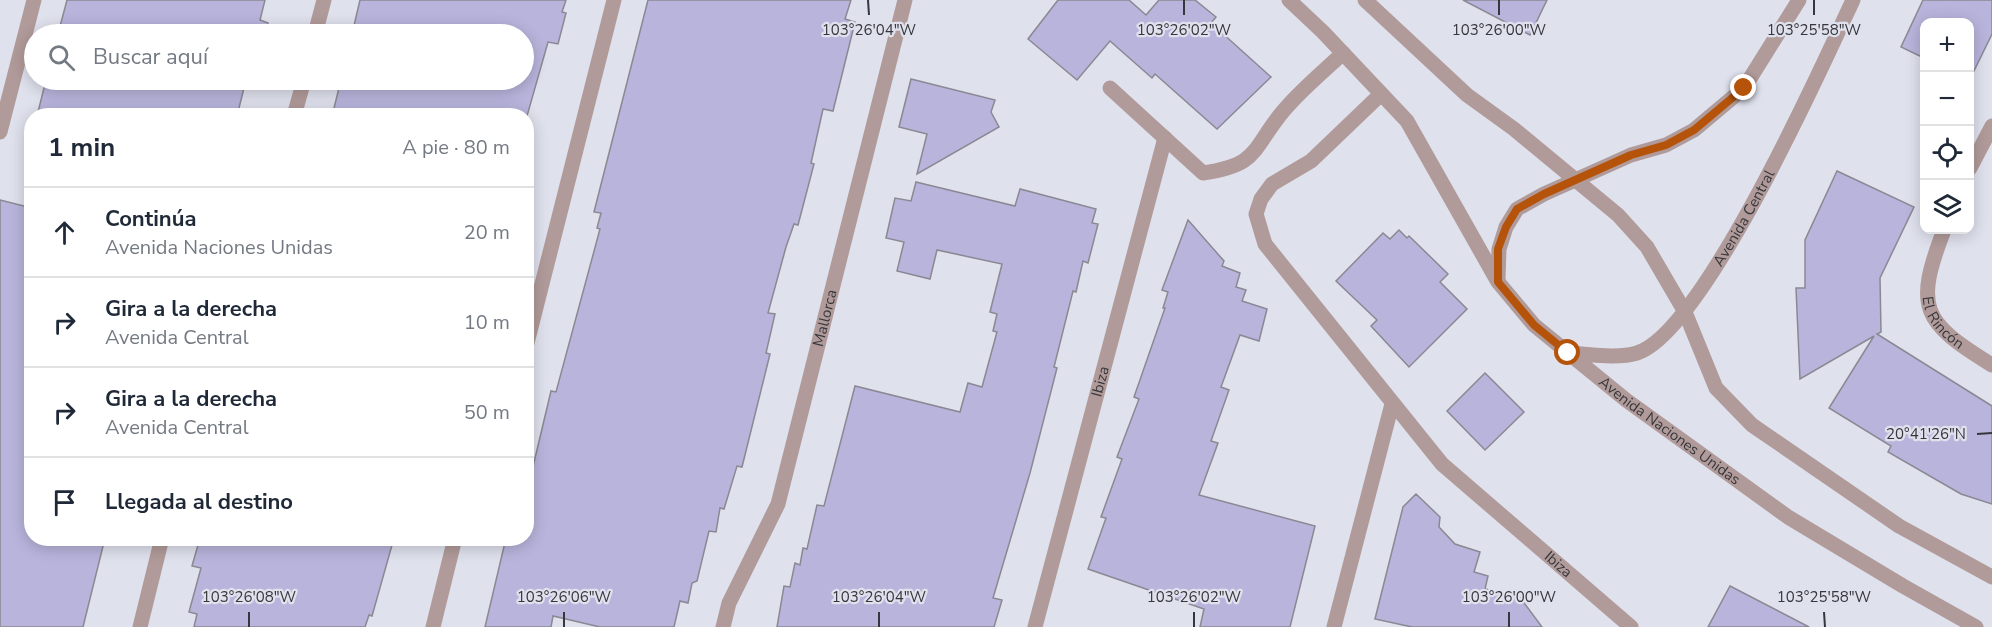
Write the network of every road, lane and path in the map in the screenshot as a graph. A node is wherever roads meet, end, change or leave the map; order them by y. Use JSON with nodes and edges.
{"nodes":[{"id":1,"x":34,"y":0,"type":"edge"},
{"id":2,"x":324,"y":0,"type":"edge"},
{"id":3,"x":614,"y":0,"type":"edge"},
{"id":4,"x":905,"y":0,"type":"edge"},
{"id":5,"x":1289,"y":0,"type":"edge"},
{"id":6,"x":1365,"y":0,"type":"edge"},
{"id":7,"x":1799,"y":0,"type":"edge"},
{"id":8,"x":1853,"y":0,"type":"edge"},
{"id":9,"x":28,"y":24,"type":"edge"},
{"id":10,"x":318,"y":24,"type":"edge"},
{"id":11,"x":24,"y":39,"type":"edge"},
{"id":12,"x":1343,"y":53,"type":"junction"},
{"id":13,"x":1110,"y":88,"type":"dead end"},
{"id":14,"x":301,"y":90,"type":"edge"},
{"id":15,"x":1381,"y":94,"type":"junction"},
{"id":16,"x":296,"y":108,"type":"edge"},
{"id":17,"x":1992,"y":126,"type":"edge"},
{"id":18,"x":0,"y":132,"type":"edge"},
{"id":19,"x":1165,"y":138,"type":"junction"},
{"id":20,"x":1974,"y":160,"type":"edge"},
{"id":21,"x":1576,"y":181,"type":"junction"},
{"id":22,"x":1943,"y":234,"type":"edge"},
{"id":23,"x":1498,"y":282,"type":"junction"},
{"id":24,"x":1685,"y":312,"type":"junction"},
{"id":25,"x":534,"y":315,"type":"edge"},
{"id":26,"x":1568,"y":353,"type":"junction"},
{"id":27,"x":1992,"y":365,"type":"edge"},
{"id":28,"x":1392,"y":404,"type":"junction"},
{"id":29,"x":160,"y":546,"type":"edge"},
{"id":30,"x":453,"y":546,"type":"edge"},
{"id":31,"x":1992,"y":577,"type":"edge"},
{"id":32,"x":1626,"y":625,"type":"edge"},
{"id":33,"x":140,"y":627,"type":"edge"},
{"id":34,"x":433,"y":627,"type":"edge"},
{"id":35,"x":723,"y":627,"type":"edge"},
{"id":36,"x":1035,"y":627,"type":"edge"},
{"id":37,"x":1334,"y":627,"type":"edge"},
{"id":38,"x":1976,"y":627,"type":"edge"}],
"edges":[{"from":1,"to":9,"type":"street"},
{"from":2,"to":10,"type":"street"},
{"from":3,"to":25,"type":"street"},
{"from":4,"to":35,"type":"street","name":"Mallorca"},
{"from":5,"to":12,"type":"street","name":"Avenida Naciones Unidas"},
{"from":6,"to":21,"type":"street"},
{"from":7,"to":21,"type":"street"},
{"from":8,"to":24,"type":"street","name":"Avenida Central"},
{"from":11,"to":18,"type":"street"},
{"from":12,"to":15,"type":"street","name":"Avenida Naciones Unidas"},
{"from":12,"to":19,"type":"street"},
{"from":13,"to":19,"type":"street"},
{"from":14,"to":16,"type":"street"},
{"from":15,"to":23,"type":"street","name":"Avenida Naciones Unidas"},
{"from":15,"to":28,"type":"street","name":"Ibiza"},
{"from":17,"to":20,"type":"street"},
{"from":19,"to":36,"type":"street","name":"Ibiza"},
{"from":21,"to":23,"type":"street"},
{"from":21,"to":24,"type":"street"},
{"from":22,"to":27,"type":"street","name":"El Rincón"},
{"from":23,"to":26,"type":"street","name":"Avenida Naciones Unidas"},
{"from":24,"to":26,"type":"street","name":"Avenida Central"},
{"from":24,"to":31,"type":"street"},
{"from":26,"to":38,"type":"street","name":"Avenida Naciones Unidas"},
{"from":28,"to":32,"type":"street","name":"Ibiza"},
{"from":28,"to":37,"type":"street"},
{"from":29,"to":33,"type":"street"},
{"from":30,"to":34,"type":"street"}]}
